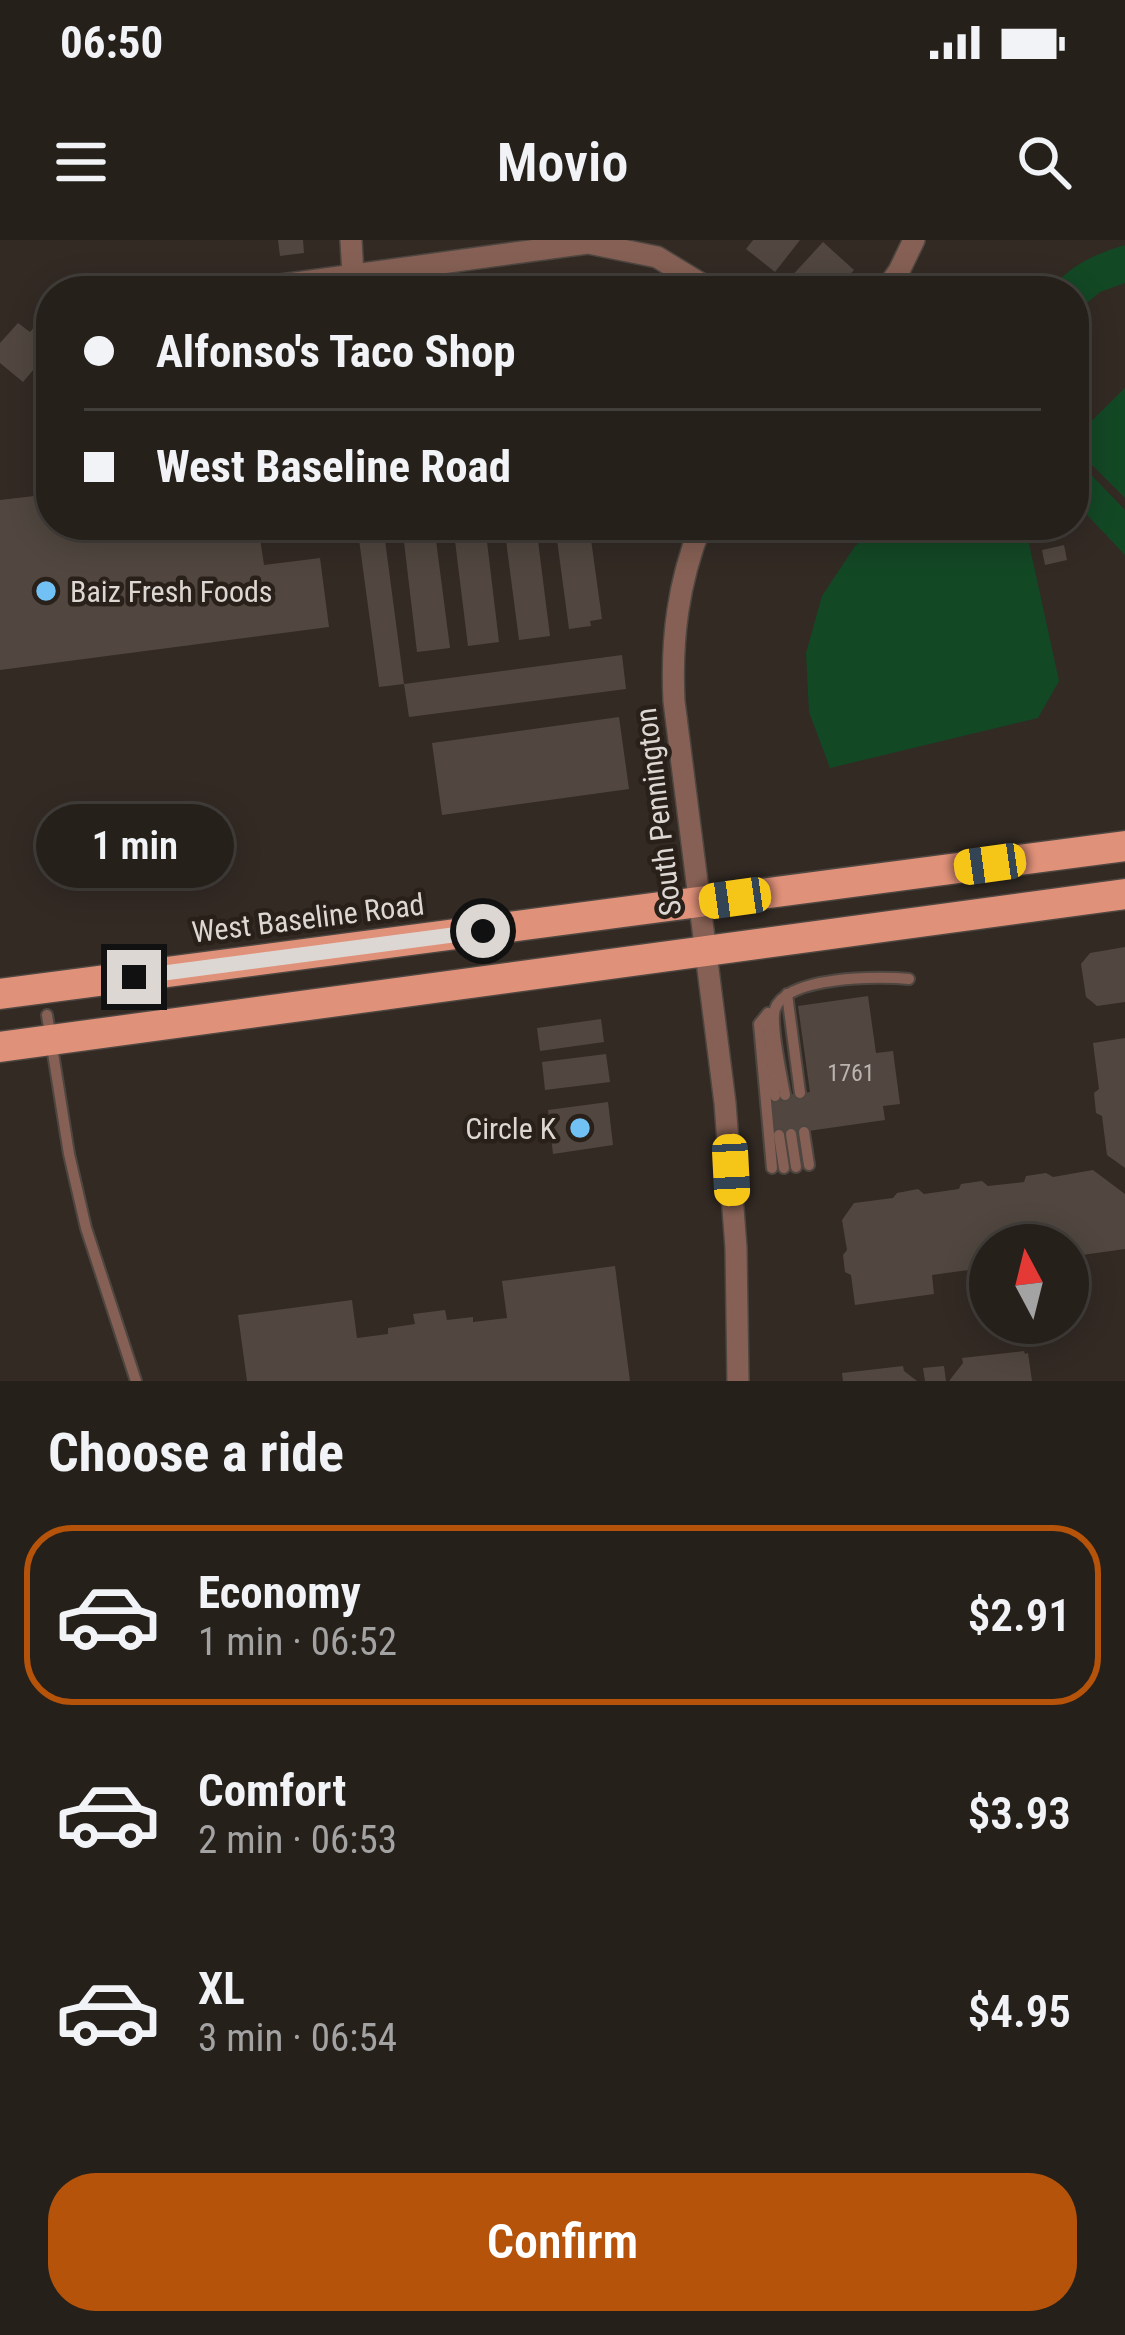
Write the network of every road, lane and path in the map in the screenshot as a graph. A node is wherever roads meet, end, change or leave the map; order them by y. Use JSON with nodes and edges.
{"nodes":[{"id":1,"x":351,"y":240,"type":"edge"},
{"id":2,"x":914,"y":240,"type":"edge"},
{"id":3,"x":353,"y":275,"type":"junction"},
{"id":4,"x":346,"y":276,"type":"edge"},
{"id":5,"x":689,"y":276,"type":"edge"},
{"id":6,"x":896,"y":276,"type":"edge"},
{"id":7,"x":696,"y":540,"type":"edge"},
{"id":8,"x":1125,"y":846,"type":"edge"},
{"id":9,"x":1125,"y":894,"type":"edge"},
{"id":10,"x":699,"y":903,"type":"junction"},
{"id":11,"x":706,"y":952,"type":"junction"},
{"id":12,"x":909,"y":979,"type":"dead end"},
{"id":13,"x":0,"y":994,"type":"edge"},
{"id":14,"x":787,"y":994,"type":"junction"},
{"id":15,"x":773,"y":1009,"type":"junction"},
{"id":16,"x":49,"y":1028,"type":"junction"},
{"id":17,"x":0,"y":1047,"type":"edge"},
{"id":18,"x":800,"y":1093,"type":"dead end"},
{"id":19,"x":780,"y":1096,"type":"dead end"},
{"id":20,"x":791,"y":1134,"type":"dead end"},
{"id":21,"x":136,"y":1381,"type":"edge"},
{"id":22,"x":738,"y":1381,"type":"edge"}],
"edges":[{"from":1,"to":3,"type":"street"},
{"from":2,"to":6,"type":"street"},
{"from":3,"to":4,"type":"street"},
{"from":3,"to":5,"type":"street"},
{"from":7,"to":10,"type":"street","name":"South Pennington"},
{"from":8,"to":10,"type":"main road","name":"West Baseline Road"},
{"from":9,"to":11,"type":"main road"},
{"from":10,"to":11,"type":"street","name":"South Pennington"},
{"from":10,"to":13,"type":"main road","name":"West Baseline Road"},
{"from":11,"to":16,"type":"main road"},
{"from":11,"to":22,"type":"street","name":"South Pennington"},
{"from":12,"to":14,"type":"lane"},
{"from":14,"to":15,"type":"lane"},
{"from":14,"to":18,"type":"lane"},
{"from":15,"to":19,"type":"lane"},
{"from":15,"to":20,"type":"lane"},
{"from":16,"to":17,"type":"main road"},
{"from":16,"to":21,"type":"lane"}]}
